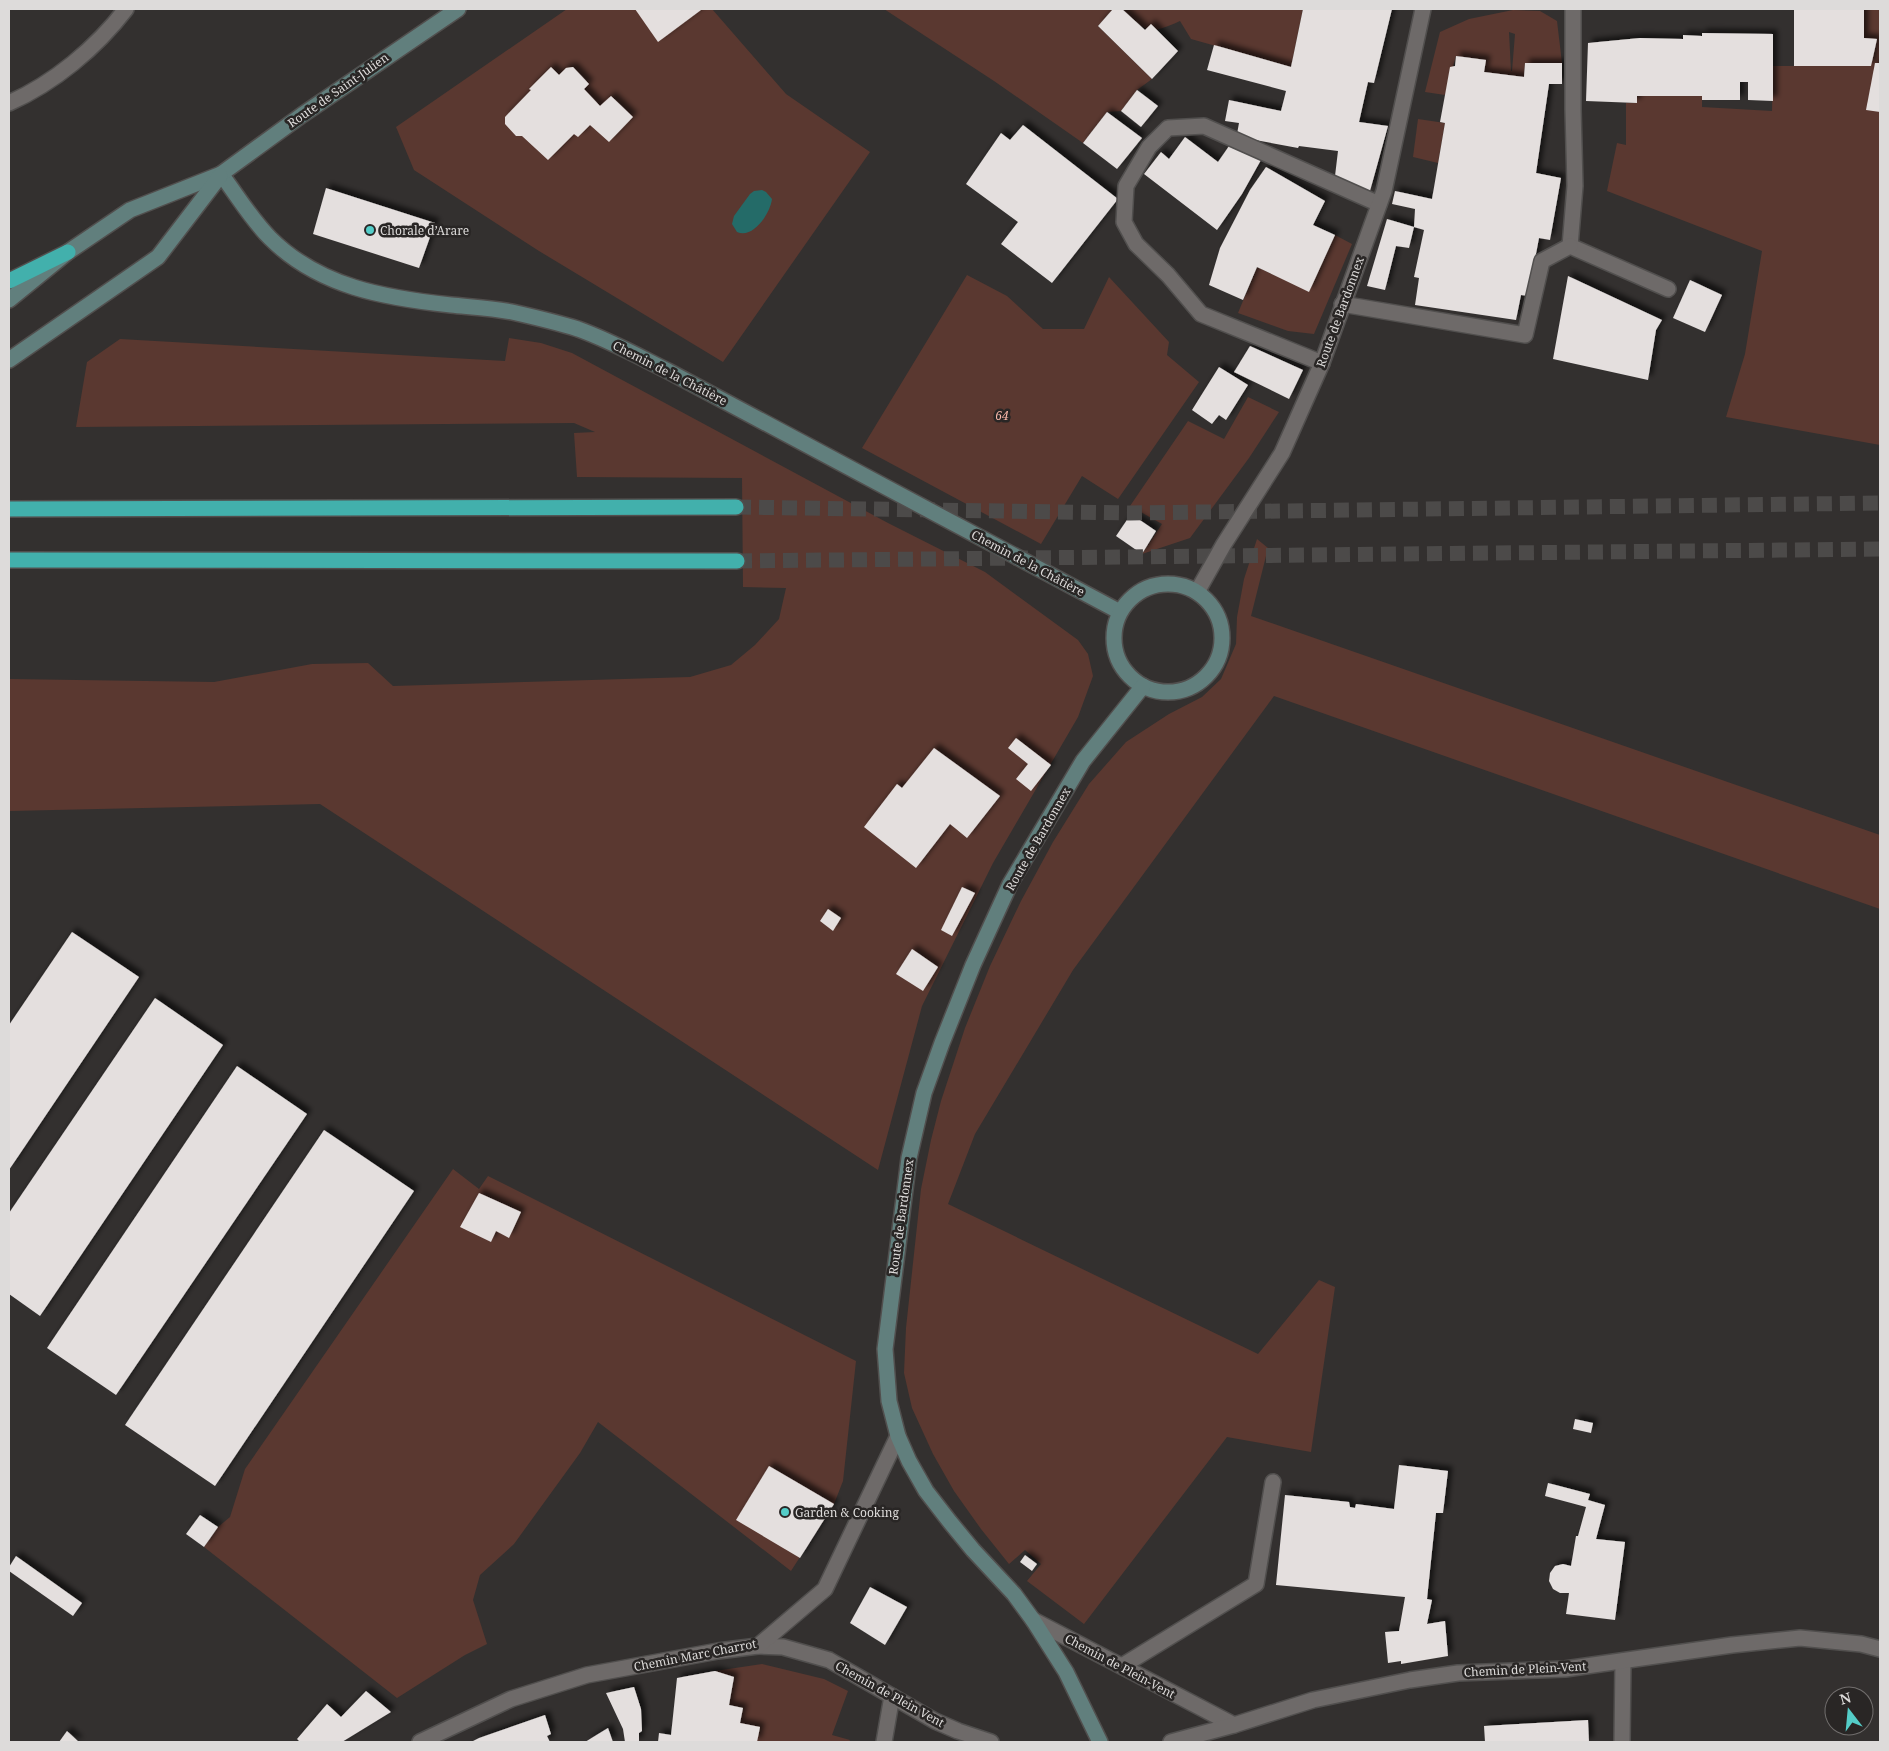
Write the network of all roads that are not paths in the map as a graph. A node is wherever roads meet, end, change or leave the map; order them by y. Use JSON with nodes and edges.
{"nodes":[{"id":1,"x":126,"y":9,"type":"edge"},
{"id":2,"x":458,"y":9,"type":"edge"},
{"id":3,"x":1424,"y":9,"type":"edge"},
{"id":4,"x":1573,"y":9,"type":"edge"},
{"id":5,"x":9,"y":103,"type":"edge"},
{"id":6,"x":221,"y":174,"type":"junction"},
{"id":7,"x":1379,"y":204,"type":"junction"},
{"id":8,"x":1570,"y":246,"type":"junction"},
{"id":9,"x":68,"y":252,"type":"junction"},
{"id":10,"x":9,"y":281,"type":"edge"},
{"id":11,"x":1668,"y":289,"type":"dead end"},
{"id":12,"x":9,"y":300,"type":"edge"},
{"id":13,"x":1342,"y":304,"type":"junction"},
{"id":14,"x":9,"y":360,"type":"edge"},
{"id":15,"x":1322,"y":363,"type":"junction"},
{"id":16,"x":9,"y":501,"type":"edge"},
{"id":17,"x":736,"y":507,"type":"tunnel mouth"},
{"id":18,"x":45,"y":508,"type":"junction"},
{"id":19,"x":9,"y":509,"type":"edge"},
{"id":20,"x":9,"y":560,"type":"edge"},
{"id":21,"x":737,"y":560,"type":"tunnel mouth"},
{"id":22,"x":1197,"y":592,"type":"junction"},
{"id":23,"x":1120,"y":612,"type":"junction"},
{"id":24,"x":1143,"y":686,"type":"junction"},
{"id":25,"x":898,"y":1436,"type":"junction"},
{"id":26,"x":1273,"y":1482,"type":"dead end"},
{"id":27,"x":1033,"y":1620,"type":"junction"},
{"id":28,"x":758,"y":1646,"type":"junction"},
{"id":29,"x":1880,"y":1649,"type":"edge"},
{"id":30,"x":1622,"y":1661,"type":"junction"},
{"id":31,"x":1122,"y":1666,"type":"junction"},
{"id":32,"x":892,"y":1696,"type":"junction"},
{"id":33,"x":1234,"y":1725,"type":"junction"},
{"id":34,"x":420,"y":1742,"type":"edge"},
{"id":35,"x":884,"y":1742,"type":"edge"},
{"id":36,"x":992,"y":1742,"type":"edge"},
{"id":37,"x":1100,"y":1742,"type":"edge"},
{"id":38,"x":1171,"y":1742,"type":"edge"},
{"id":39,"x":1622,"y":1742,"type":"edge"}],
"edges":[{"from":1,"to":5,"type":"street"},
{"from":2,"to":6,"type":"street","name":"Route de Saint-Julien"},
{"from":3,"to":7,"type":"street","name":"Route de Bardonnex"},
{"from":4,"to":8,"type":"street"},
{"from":6,"to":9,"type":"street","name":"Route de Saint-Julien"},
{"from":6,"to":14,"type":"street","name":"Route de Saint-Julien"},
{"from":6,"to":23,"type":"street","name":"Chemin de la Châtière"},
{"from":7,"to":13,"type":"street","name":"Route de Bardonnex"},
{"from":7,"to":15,"type":"street"},
{"from":8,"to":11,"type":"street"},
{"from":8,"to":13,"type":"street"},
{"from":9,"to":10,"type":"highway"},
{"from":9,"to":12,"type":"street","name":"Route de Saint-Julien"},
{"from":13,"to":15,"type":"street","name":"Route de Bardonnex"},
{"from":15,"to":22,"type":"street","name":"Route de Bardonnex"},
{"from":16,"to":18,"type":"highway"},
{"from":17,"to":18,"type":"highway"},
{"from":18,"to":19,"type":"highway"},
{"from":20,"to":21,"type":"highway"},
{"from":22,"to":23,"type":"street"},
{"from":22,"to":24,"type":"street"},
{"from":23,"to":24,"type":"street"},
{"from":24,"to":25,"type":"street","name":"Route de Bardonnex"},
{"from":25,"to":27,"type":"street","name":"Route de Bardonnex"},
{"from":25,"to":28,"type":"street","name":"Chemin Marc Charrot"},
{"from":26,"to":31,"type":"street"},
{"from":27,"to":31,"type":"street","name":"Chemin de Plein-Vent"},
{"from":27,"to":37,"type":"street","name":"Route de Bardonnex"},
{"from":28,"to":32,"type":"street","name":"Chemin de Plein Vent"},
{"from":28,"to":34,"type":"street","name":"Chemin Marc Charrot"},
{"from":29,"to":30,"type":"street","name":"Chemin de Plein-Vent"},
{"from":30,"to":33,"type":"street","name":"Chemin de Plein-Vent"},
{"from":30,"to":39,"type":"street"},
{"from":31,"to":33,"type":"street","name":"Chemin de Plein-Vent"},
{"from":32,"to":35,"type":"street"},
{"from":32,"to":36,"type":"street","name":"Chemin de Plein Vent"},
{"from":33,"to":38,"type":"street","name":"Chemin de Plein-Vent"}]}
